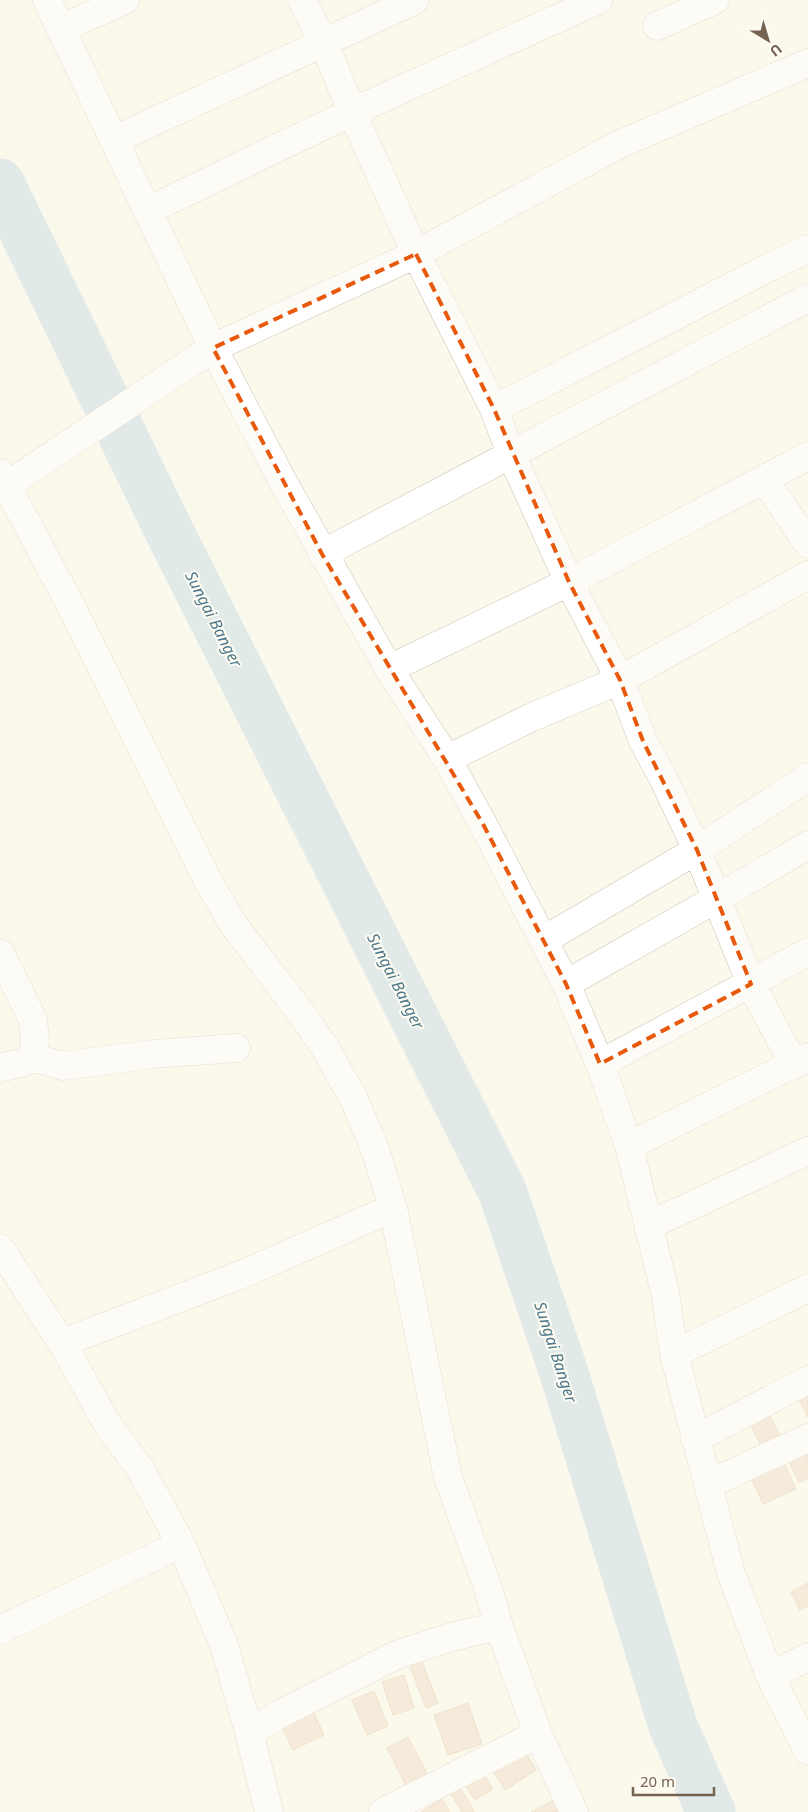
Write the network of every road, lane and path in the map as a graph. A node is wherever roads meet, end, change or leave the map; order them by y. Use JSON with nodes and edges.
{"nodes":[{"id":1,"x":47,"y":0,"type":"edge"},
{"id":2,"x":125,"y":0,"type":"edge"},
{"id":3,"x":302,"y":0,"type":"edge"},
{"id":4,"x":415,"y":0,"type":"edge"},
{"id":5,"x":598,"y":0,"type":"edge"},
{"id":6,"x":715,"y":0,"type":"edge"},
{"id":7,"x":657,"y":26,"type":"dead end"},
{"id":8,"x":60,"y":29,"type":"junction"},
{"id":9,"x":324,"y":43,"type":"junction"},
{"id":10,"x":808,"y":63,"type":"edge"},
{"id":11,"x":352,"y":112,"type":"junction"},
{"id":12,"x":114,"y":140,"type":"junction"},
{"id":13,"x":147,"y":211,"type":"junction"},
{"id":14,"x":808,"y":249,"type":"edge"},
{"id":15,"x":416,"y":254,"type":"junction"},
{"id":16,"x":808,"y":298,"type":"edge"},
{"id":17,"x":205,"y":354,"type":"junction"},
{"id":18,"x":494,"y":409,"type":"junction"},
{"id":19,"x":511,"y":454,"type":"junction"},
{"id":20,"x":808,"y":456,"type":"edge"},
{"id":21,"x":765,"y":480,"type":"junction"},
{"id":22,"x":6,"y":482,"type":"edge"},
{"id":23,"x":808,"y":544,"type":"edge"},
{"id":24,"x":322,"y":554,"type":"junction"},
{"id":25,"x":808,"y":575,"type":"edge"},
{"id":26,"x":569,"y":582,"type":"junction"},
{"id":27,"x":389,"y":668,"type":"junction"},
{"id":28,"x":620,"y":680,"type":"junction"},
{"id":29,"x":446,"y":759,"type":"junction"},
{"id":30,"x":808,"y":777,"type":"edge"},
{"id":31,"x":808,"y":845,"type":"edge"},
{"id":32,"x":697,"y":850,"type":"junction"},
{"id":33,"x":718,"y":899,"type":"junction"},
{"id":34,"x":544,"y":940,"type":"junction"},
{"id":35,"x":0,"y":952,"type":"edge"},
{"id":36,"x":808,"y":952,"type":"edge"},
{"id":37,"x":566,"y":984,"type":"junction"},
{"id":38,"x":751,"y":984,"type":"junction"},
{"id":39,"x":236,"y":1048,"type":"dead end"},
{"id":40,"x":32,"y":1057,"type":"junction"},
{"id":41,"x":801,"y":1061,"type":"edge"},
{"id":42,"x":600,"y":1064,"type":"junction"},
{"id":43,"x":0,"y":1068,"type":"edge"},
{"id":44,"x":629,"y":1146,"type":"junction"},
{"id":45,"x":808,"y":1151,"type":"edge"},
{"id":46,"x":393,"y":1208,"type":"junction"},
{"id":47,"x":648,"y":1226,"type":"junction"},
{"id":48,"x":0,"y":1248,"type":"edge"},
{"id":49,"x":808,"y":1288,"type":"edge"},
{"id":50,"x":62,"y":1343,"type":"junction"},
{"id":51,"x":674,"y":1354,"type":"junction"},
{"id":52,"x":808,"y":1380,"type":"edge"},
{"id":53,"x":808,"y":1438,"type":"edge"},
{"id":54,"x":696,"y":1439,"type":"junction"},
{"id":55,"x":709,"y":1484,"type":"junction"},
{"id":56,"x":181,"y":1544,"type":"junction"},
{"id":57,"x":499,"y":1626,"type":"junction"},
{"id":58,"x":0,"y":1630,"type":"edge"},
{"id":59,"x":808,"y":1657,"type":"edge"},
{"id":60,"x":770,"y":1676,"type":"junction"},
{"id":61,"x":249,"y":1732,"type":"junction"},
{"id":62,"x":538,"y":1734,"type":"junction"},
{"id":63,"x":807,"y":1745,"type":"edge"},
{"id":64,"x":269,"y":1812,"type":"edge"},
{"id":65,"x":383,"y":1812,"type":"edge"},
{"id":66,"x":574,"y":1812,"type":"edge"}],
"edges":[{"from":1,"to":8,"type":"street"},
{"from":2,"to":8,"type":"street"},
{"from":3,"to":9,"type":"street"},
{"from":4,"to":9,"type":"street"},
{"from":5,"to":11,"type":"street"},
{"from":6,"to":7,"type":"street"},
{"from":8,"to":12,"type":"street"},
{"from":9,"to":11,"type":"street"},
{"from":9,"to":12,"type":"street"},
{"from":10,"to":15,"type":"street"},
{"from":11,"to":13,"type":"street"},
{"from":11,"to":15,"type":"street"},
{"from":12,"to":13,"type":"street"},
{"from":13,"to":17,"type":"street"},
{"from":14,"to":18,"type":"street"},
{"from":15,"to":17,"type":"street"},
{"from":15,"to":18,"type":"street"},
{"from":16,"to":19,"type":"street"},
{"from":17,"to":22,"type":"street"},
{"from":17,"to":24,"type":"street"},
{"from":18,"to":19,"type":"street"},
{"from":19,"to":24,"type":"street"},
{"from":19,"to":26,"type":"street"},
{"from":20,"to":21,"type":"street"},
{"from":21,"to":23,"type":"street"},
{"from":21,"to":26,"type":"street"},
{"from":22,"to":46,"type":"street"},
{"from":24,"to":27,"type":"street"},
{"from":25,"to":28,"type":"street"},
{"from":26,"to":27,"type":"street"},
{"from":26,"to":28,"type":"street"},
{"from":27,"to":29,"type":"street"},
{"from":28,"to":29,"type":"street"},
{"from":28,"to":32,"type":"street"},
{"from":29,"to":34,"type":"street"},
{"from":30,"to":32,"type":"street"},
{"from":31,"to":33,"type":"street"},
{"from":32,"to":33,"type":"street"},
{"from":32,"to":34,"type":"street"},
{"from":33,"to":37,"type":"street"},
{"from":33,"to":38,"type":"street"},
{"from":34,"to":37,"type":"street"},
{"from":35,"to":40,"type":"street"},
{"from":36,"to":38,"type":"street"},
{"from":37,"to":42,"type":"street"},
{"from":38,"to":41,"type":"street"},
{"from":38,"to":42,"type":"street"},
{"from":39,"to":40,"type":"street"},
{"from":40,"to":43,"type":"street"},
{"from":41,"to":44,"type":"street"},
{"from":42,"to":44,"type":"street"},
{"from":44,"to":47,"type":"street"},
{"from":45,"to":47,"type":"street"},
{"from":46,"to":50,"type":"street"},
{"from":46,"to":57,"type":"street"},
{"from":47,"to":51,"type":"street"},
{"from":48,"to":50,"type":"street"},
{"from":49,"to":51,"type":"street"},
{"from":50,"to":56,"type":"street"},
{"from":51,"to":54,"type":"street"},
{"from":52,"to":54,"type":"street"},
{"from":53,"to":55,"type":"street"},
{"from":54,"to":55,"type":"street"},
{"from":55,"to":60,"type":"street"},
{"from":56,"to":58,"type":"street"},
{"from":56,"to":61,"type":"street"},
{"from":57,"to":61,"type":"street"},
{"from":57,"to":62,"type":"street"},
{"from":59,"to":60,"type":"street"},
{"from":60,"to":63,"type":"street"},
{"from":61,"to":64,"type":"street"},
{"from":62,"to":65,"type":"street"},
{"from":62,"to":66,"type":"street"}]}
